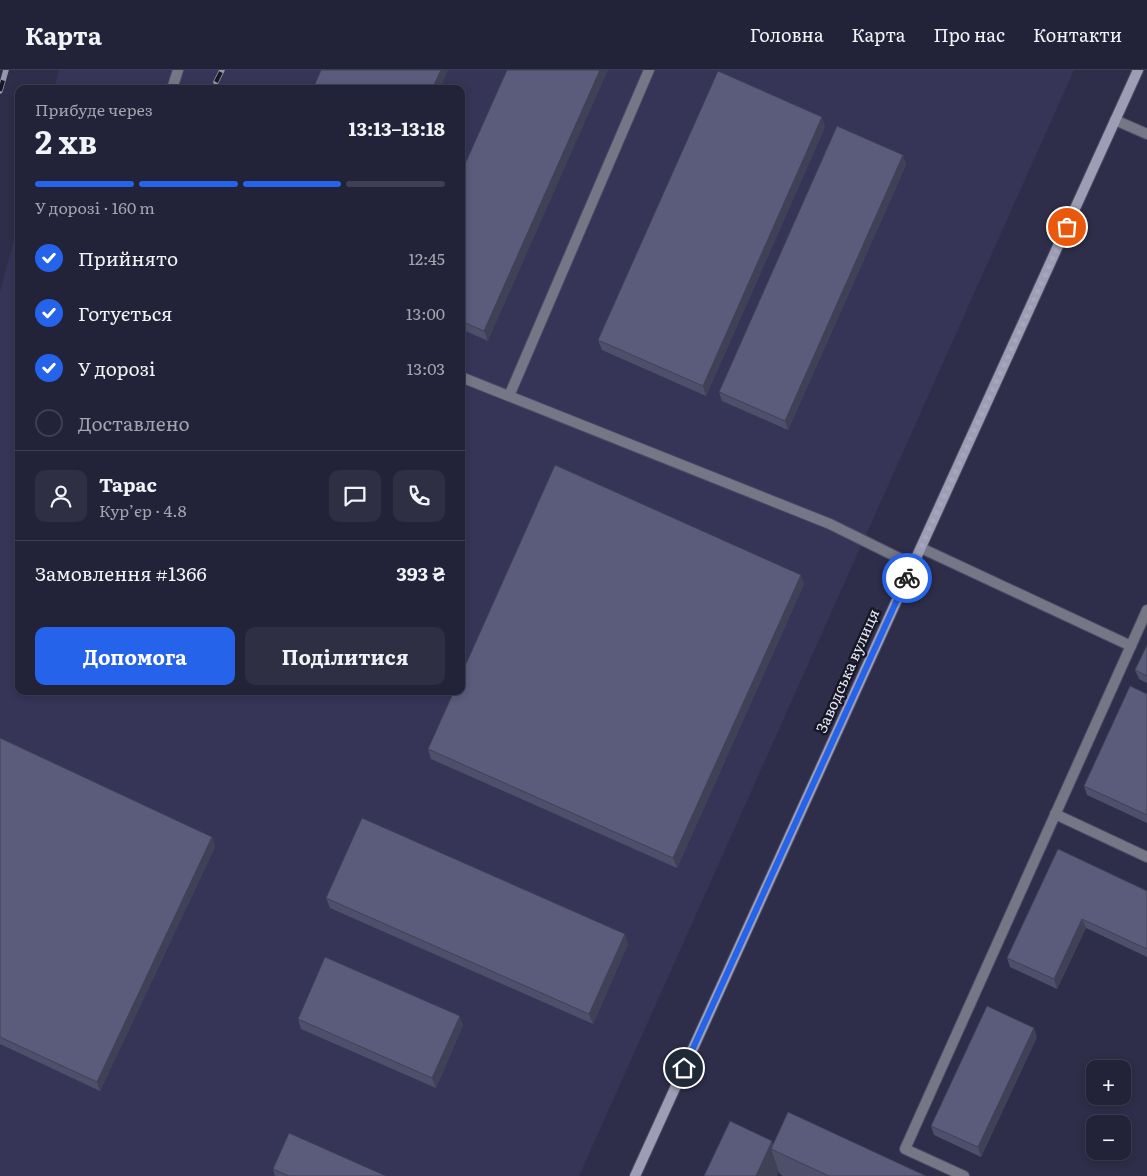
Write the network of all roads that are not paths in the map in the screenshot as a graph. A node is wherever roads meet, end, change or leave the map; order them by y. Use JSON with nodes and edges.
{"nodes":[{"id":1,"x":178,"y":70,"type":"edge"},
{"id":2,"x":649,"y":70,"type":"edge"},
{"id":3,"x":1138,"y":70,"type":"edge"},
{"id":4,"x":173,"y":85,"type":"edge"},
{"id":5,"x":1115,"y":120,"type":"junction"},
{"id":6,"x":1147,"y":134,"type":"edge"},
{"id":7,"x":465,"y":379,"type":"edge"},
{"id":8,"x":509,"y":396,"type":"junction"},
{"id":9,"x":921,"y":548,"type":"junction"},
{"id":10,"x":913,"y":565,"type":"junction"},
{"id":11,"x":1147,"y":610,"type":"edge"},
{"id":12,"x":1130,"y":646,"type":"junction"},
{"id":13,"x":1055,"y":814,"type":"junction"},
{"id":14,"x":1147,"y":857,"type":"edge"},
{"id":15,"x":635,"y":1176,"type":"edge"},
{"id":16,"x":964,"y":1176,"type":"edge"}],
"edges":[{"from":1,"to":4,"type":"street"},
{"from":2,"to":8,"type":"street"},
{"from":3,"to":5,"type":"main road","name":"Заводська вулиця"},
{"from":5,"to":6,"type":"street"},
{"from":5,"to":9,"type":"main road","name":"Заводська вулиця"},
{"from":7,"to":8,"type":"street"},
{"from":8,"to":10,"type":"street"},
{"from":9,"to":10,"type":"main road","name":"Заводська вулиця"},
{"from":9,"to":12,"type":"street"},
{"from":10,"to":15,"type":"main road","name":"Заводська вулиця"},
{"from":11,"to":12,"type":"street"},
{"from":12,"to":13,"type":"street"},
{"from":13,"to":14,"type":"street"},
{"from":13,"to":16,"type":"street"}]}
